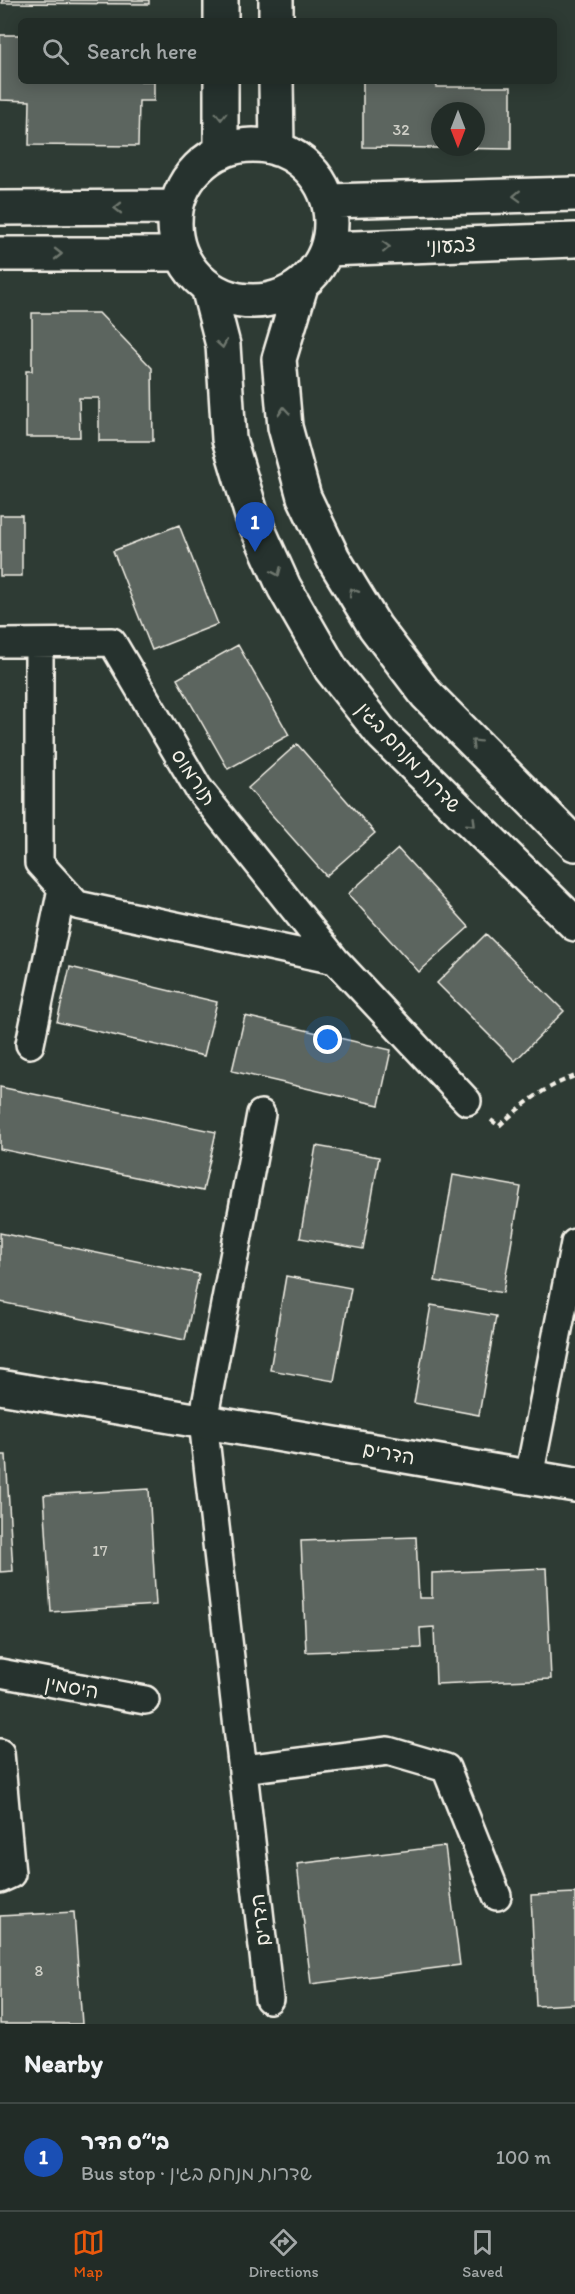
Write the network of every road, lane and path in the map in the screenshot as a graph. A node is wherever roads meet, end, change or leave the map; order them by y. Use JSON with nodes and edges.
{"nodes":[{"id":1,"x":221,"y":0,"type":"edge"},
{"id":2,"x":276,"y":0,"type":"edge"},
{"id":3,"x":221,"y":18,"type":"edge"},
{"id":4,"x":276,"y":18,"type":"edge"},
{"id":5,"x":221,"y":84,"type":"edge"},
{"id":6,"x":276,"y":84,"type":"edge"},
{"id":7,"x":277,"y":148,"type":"junction"},
{"id":8,"x":221,"y":152,"type":"junction"},
{"id":9,"x":575,"y":194,"type":"edge"},
{"id":10,"x":329,"y":201,"type":"junction"},
{"id":11,"x":176,"y":207,"type":"junction"},
{"id":12,"x":0,"y":208,"type":"edge"},
{"id":13,"x":575,"y":240,"type":"edge"},
{"id":14,"x":327,"y":249,"type":"junction"},
{"id":15,"x":0,"y":254,"type":"edge"},
{"id":16,"x":181,"y":255,"type":"junction"},
{"id":17,"x":302,"y":286,"type":"junction"},
{"id":18,"x":208,"y":287,"type":"junction"},
{"id":19,"x":0,"y":643,"type":"edge"},
{"id":20,"x":39,"y":643,"type":"junction"},
{"id":21,"x":575,"y":844,"type":"edge"},
{"id":22,"x":62,"y":889,"type":"junction"},
{"id":23,"x":575,"y":924,"type":"edge"},
{"id":24,"x":335,"y":960,"type":"junction"},
{"id":25,"x":30,"y":1044,"type":"dead end"},
{"id":26,"x":575,"y":1076,"type":"edge"},
{"id":27,"x":467,"y":1101,"type":"joint"},
{"id":28,"x":261,"y":1114,"type":"dead end"},
{"id":29,"x":575,"y":1243,"type":"edge"},
{"id":30,"x":0,"y":1386,"type":"edge"},
{"id":31,"x":202,"y":1421,"type":"junction"},
{"id":32,"x":529,"y":1477,"type":"junction"},
{"id":33,"x":575,"y":1485,"type":"edge"},
{"id":34,"x":0,"y":1673,"type":"edge"},
{"id":35,"x":145,"y":1700,"type":"dead end"},
{"id":36,"x":0,"y":1753,"type":"edge"},
{"id":37,"x":243,"y":1768,"type":"junction"},
{"id":38,"x":0,"y":1879,"type":"edge"},
{"id":39,"x":496,"y":1896,"type":"dead end"},
{"id":40,"x":269,"y":1999,"type":"dead end"}],
"edges":[{"from":1,"to":3,"type":"street"},
{"from":2,"to":4,"type":"street"},
{"from":5,"to":8,"type":"street","one_way":true},
{"from":6,"to":7,"type":"street"},
{"from":7,"to":8,"type":"street"},
{"from":7,"to":10,"type":"street"},
{"from":8,"to":11,"type":"street"},
{"from":9,"to":10,"type":"street","one_way":true},
{"from":10,"to":14,"type":"street"},
{"from":11,"to":12,"type":"street","one_way":true},
{"from":11,"to":16,"type":"street"},
{"from":14,"to":13,"type":"street","name":"צבעוני","one_way":true},
{"from":14,"to":17,"type":"street"},
{"from":15,"to":16,"type":"street","one_way":true},
{"from":16,"to":18,"type":"street"},
{"from":17,"to":18,"type":"street"},
{"from":21,"to":17,"type":"street","one_way":true},
{"from":18,"to":23,"type":"street","name":"שדרות מנחם בגין","one_way":true},
{"from":19,"to":20,"type":"street","name":"תורמוס"},
{"from":20,"to":22,"type":"street"},
{"from":20,"to":24,"type":"street","name":"תורמוס"},
{"from":22,"to":24,"type":"street"},
{"from":22,"to":25,"type":"street"},
{"from":24,"to":27,"type":"street","name":"תורמוס"},
{"from":26,"to":27,"type":"path"},
{"from":28,"to":31,"type":"street"},
{"from":29,"to":32,"type":"street"},
{"from":30,"to":31,"type":"street","name":"הדרים"},
{"from":31,"to":32,"type":"street","name":"הדרים"},
{"from":31,"to":37,"type":"street","name":"הדרים"},
{"from":32,"to":33,"type":"street","name":"הדרים"},
{"from":34,"to":35,"type":"street","name":"היסמין"},
{"from":36,"to":38,"type":"street"},
{"from":37,"to":39,"type":"street"},
{"from":37,"to":40,"type":"street","name":"הדרים"}]}
